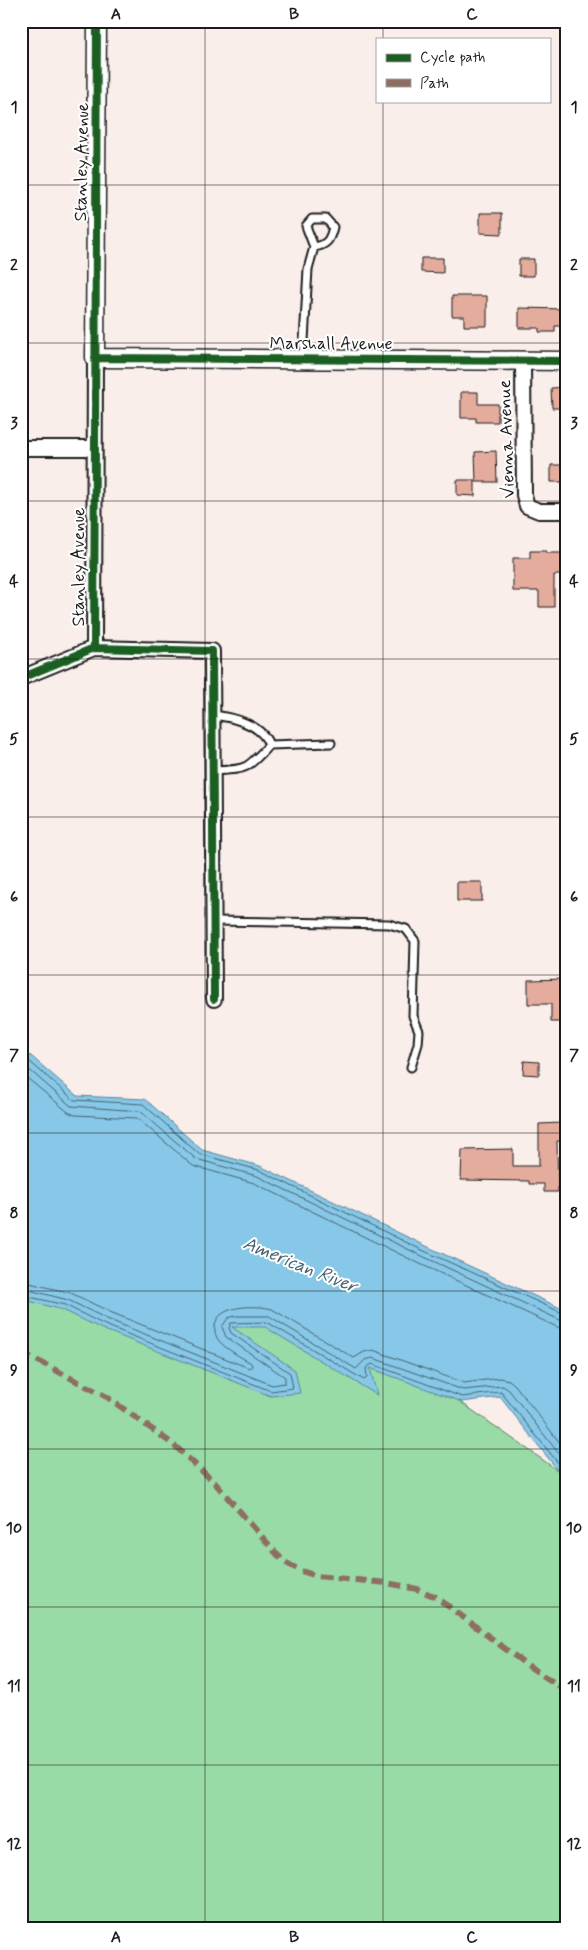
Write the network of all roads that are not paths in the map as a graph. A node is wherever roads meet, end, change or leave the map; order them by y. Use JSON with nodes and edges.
{"nodes":[{"id":1,"x":97,"y":21,"type":"edge"},
{"id":2,"x":314,"y":248,"type":"junction"},
{"id":3,"x":95,"y":358,"type":"junction"},
{"id":4,"x":303,"y":359,"type":"junction"},
{"id":5,"x":523,"y":360,"type":"junction"},
{"id":6,"x":567,"y":360,"type":"edge"},
{"id":7,"x":21,"y":448,"type":"edge"},
{"id":8,"x":94,"y":448,"type":"junction"},
{"id":9,"x":567,"y":511,"type":"edge"},
{"id":10,"x":94,"y":648,"type":"junction"},
{"id":11,"x":21,"y":678,"type":"edge"},
{"id":12,"x":212,"y":715,"type":"junction"},
{"id":13,"x":331,"y":743,"type":"dead end"},
{"id":14,"x":269,"y":745,"type":"junction"},
{"id":15,"x":212,"y":772,"type":"junction"},
{"id":16,"x":213,"y":921,"type":"junction"},
{"id":17,"x":214,"y":999,"type":"dead end"},
{"id":18,"x":412,"y":1067,"type":"dead end"}],
"edges":[{"from":1,"to":3,"type":"street","name":"Stanley Avenue"},
{"from":2,"to":2,"type":"lane"},
{"from":2,"to":4,"type":"lane"},
{"from":3,"to":4,"type":"street","name":"Marshall Avenue"},
{"from":3,"to":8,"type":"street","name":"Stanley Avenue"},
{"from":4,"to":5,"type":"street","name":"Marshall Avenue"},
{"from":5,"to":6,"type":"street","name":"Marshall Avenue"},
{"from":5,"to":9,"type":"street","name":"Vienna Avenue"},
{"from":7,"to":8,"type":"street"},
{"from":8,"to":10,"type":"street","name":"Stanley Avenue"},
{"from":10,"to":11,"type":"street"},
{"from":10,"to":12,"type":"street","name":"Stanley Avenue"},
{"from":12,"to":14,"type":"lane"},
{"from":12,"to":15,"type":"street","name":"Stanley Avenue"},
{"from":13,"to":14,"type":"lane"},
{"from":14,"to":15,"type":"lane"},
{"from":15,"to":16,"type":"street","name":"Stanley Avenue"},
{"from":16,"to":17,"type":"street","name":"Stanley Avenue"},
{"from":16,"to":18,"type":"lane"}]}
